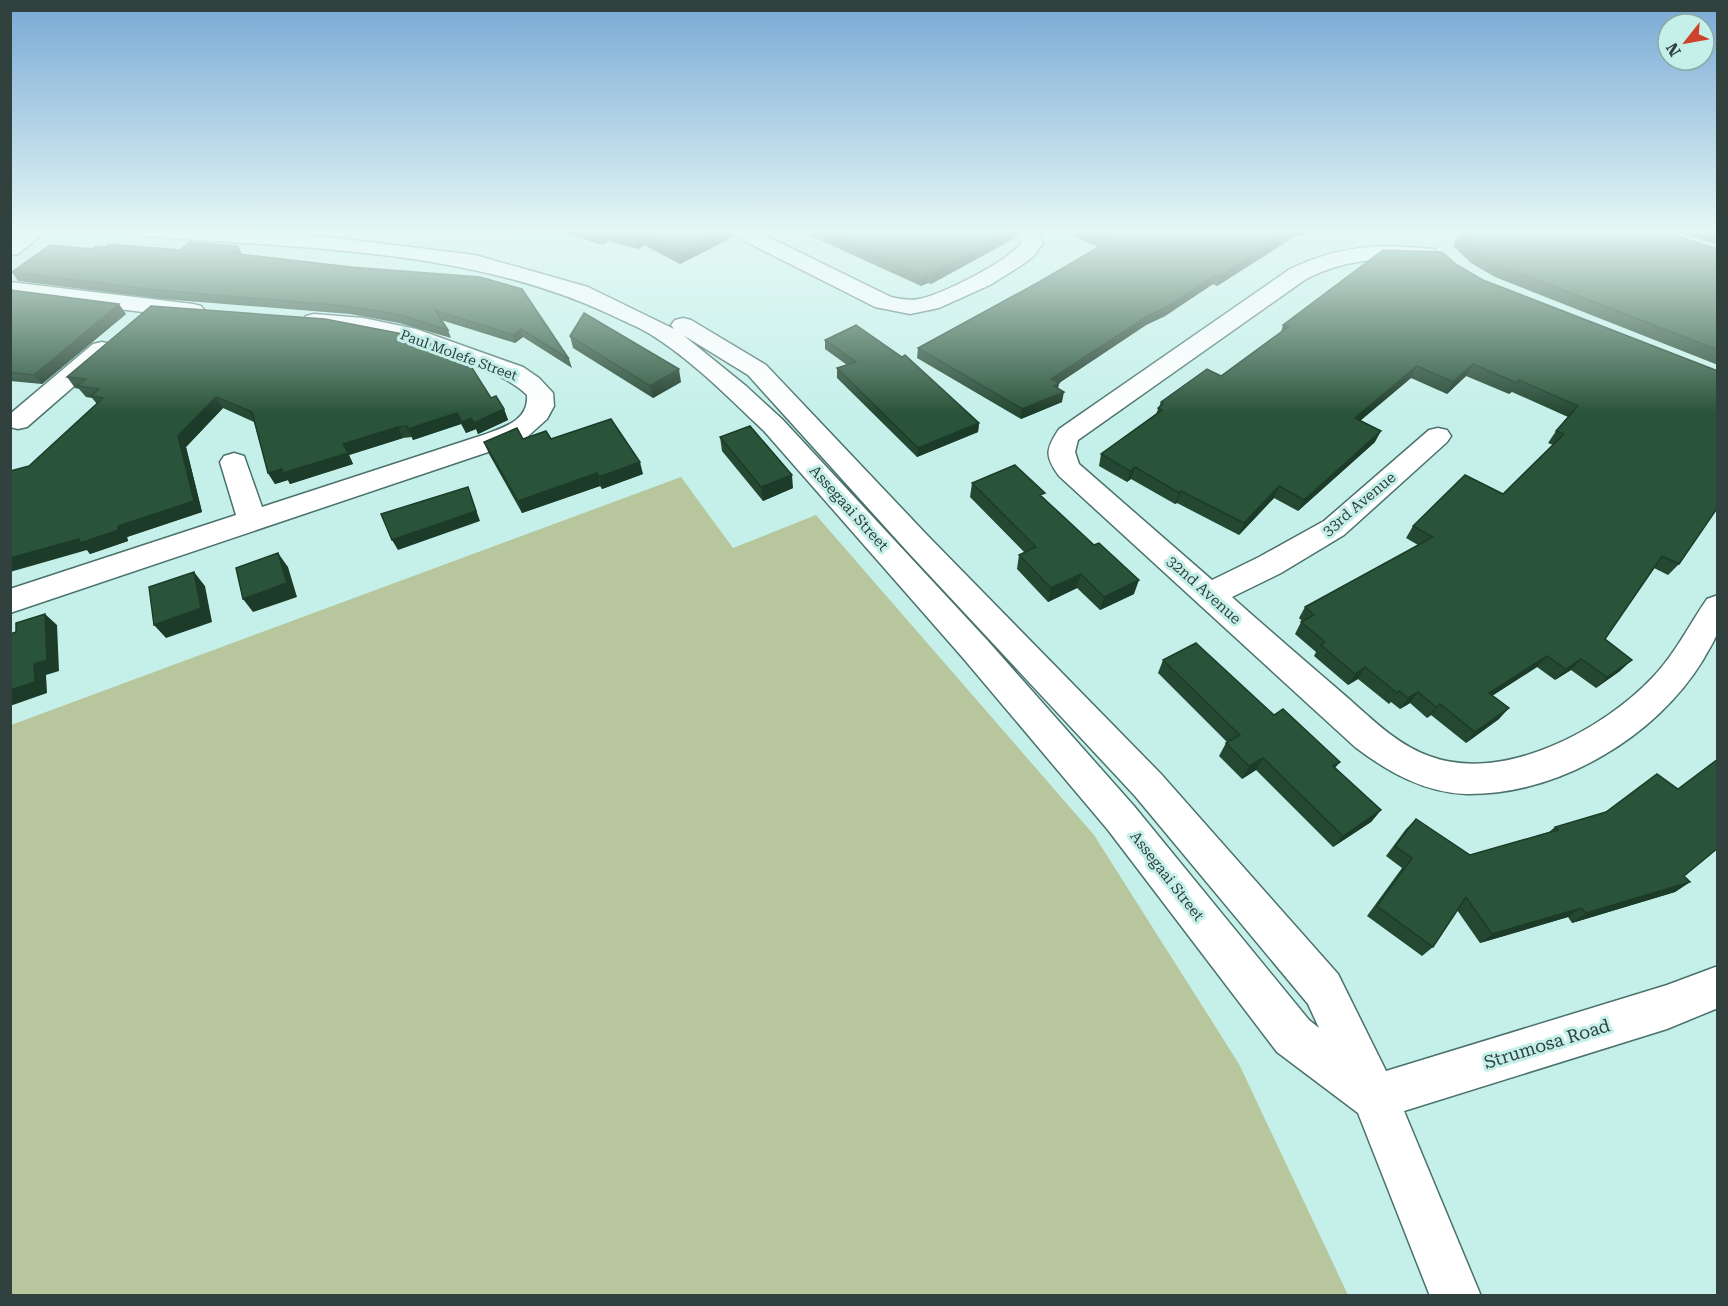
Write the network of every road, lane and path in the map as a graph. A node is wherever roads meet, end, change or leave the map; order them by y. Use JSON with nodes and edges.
{"nodes":[{"id":1,"x":25,"y":291,"type":"edge"},
{"id":2,"x":577,"y":291,"type":"edge"},
{"id":3,"x":861,"y":291,"type":"edge"},
{"id":4,"x":960,"y":291,"type":"edge"},
{"id":5,"x":1274,"y":291,"type":"edge"},
{"id":6,"x":151,"y":307,"type":"junction"},
{"id":7,"x":222,"y":313,"type":"edge"},
{"id":8,"x":292,"y":319,"type":"edge"},
{"id":9,"x":18,"y":422,"type":"dead end"},
{"id":10,"x":1438,"y":435,"type":"dead end"},
{"id":11,"x":234,"y":462,"type":"dead end"},
{"id":12,"x":252,"y":520,"type":"junction"},
{"id":13,"x":1210,"y":594,"type":"junction"},
{"id":14,"x":10,"y":601,"type":"edge"},
{"id":15,"x":1718,"y":606,"type":"edge"},
{"id":16,"x":1718,"y":987,"type":"edge"},
{"id":17,"x":1376,"y":1097,"type":"junction"},
{"id":18,"x":1456,"y":1296,"type":"edge"}],
"edges":[{"from":1,"to":6,"type":"street"},
{"from":2,"to":17,"type":"street","name":"Assegaai Street"},
{"from":3,"to":4,"type":"street"},
{"from":5,"to":13,"type":"street","name":"32nd Avenue"},
{"from":6,"to":7,"type":"street"},
{"from":6,"to":9,"type":"street"},
{"from":8,"to":12,"type":"street","name":"Paul Molefe Street"},
{"from":10,"to":13,"type":"street","name":"33rd Avenue"},
{"from":11,"to":12,"type":"street"},
{"from":12,"to":14,"type":"street","name":"Paul Molefe Street"},
{"from":13,"to":15,"type":"street","name":"32nd Avenue"},
{"from":16,"to":17,"type":"street","name":"Strumosa Road"},
{"from":17,"to":18,"type":"street"}]}
